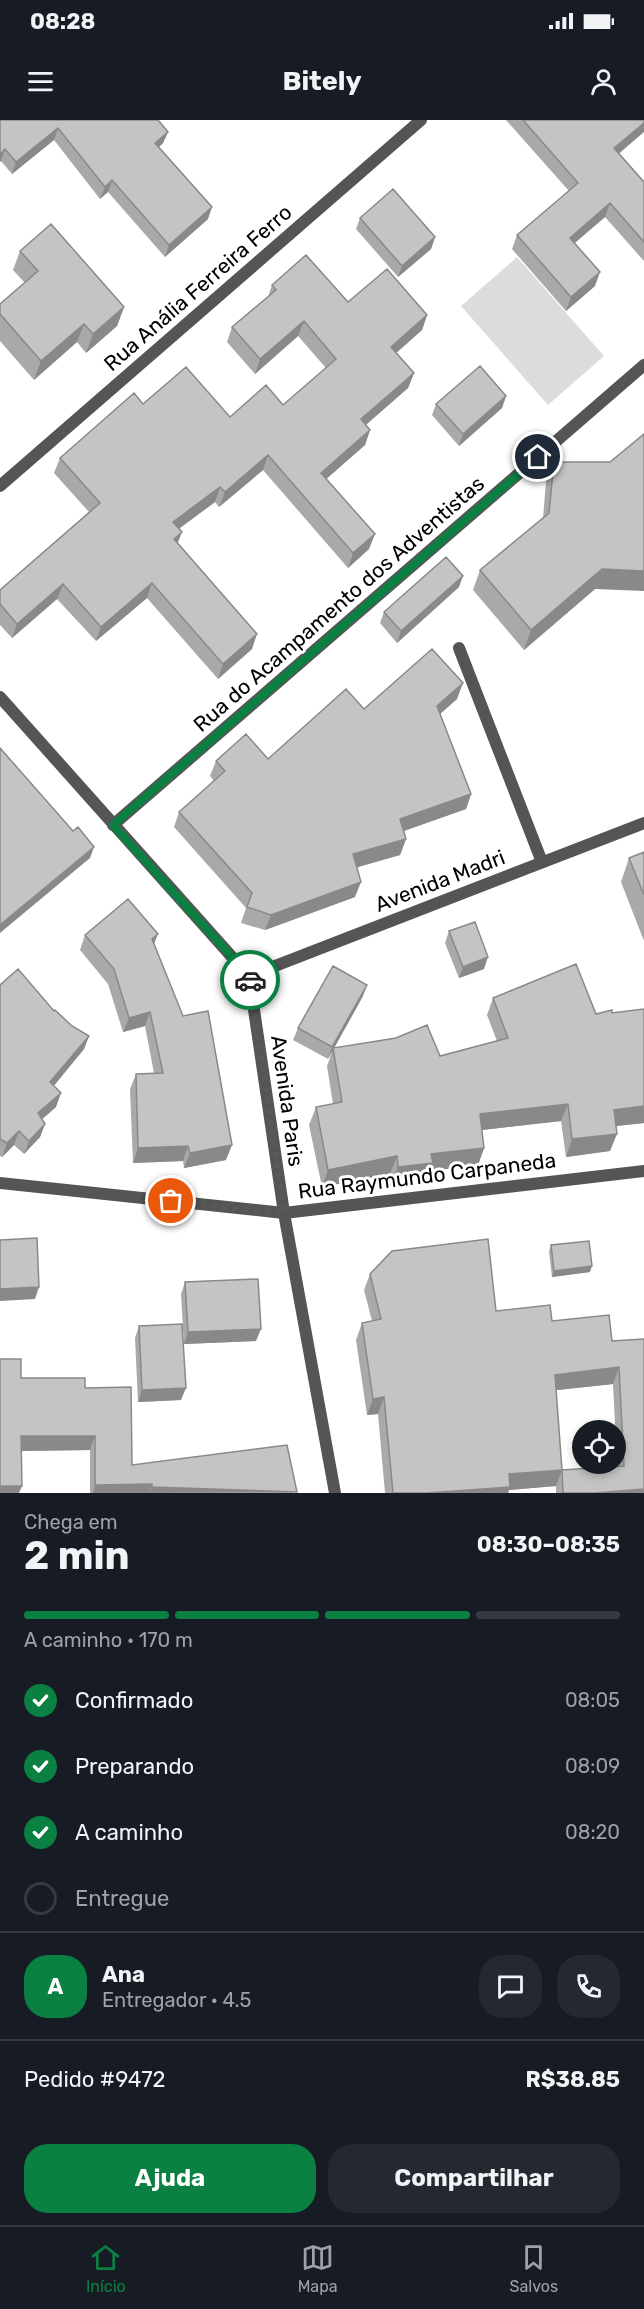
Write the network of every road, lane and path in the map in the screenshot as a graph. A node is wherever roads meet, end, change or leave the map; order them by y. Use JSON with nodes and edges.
{"nodes":[{"id":1,"x":421,"y":120,"type":"edge"},
{"id":2,"x":644,"y":365,"type":"edge"},
{"id":3,"x":0,"y":486,"type":"edge"},
{"id":4,"x":459,"y":648,"type":"dead end"},
{"id":5,"x":0,"y":697,"type":"edge"},
{"id":6,"x":644,"y":823,"type":"edge"},
{"id":7,"x":113,"y":825,"type":"junction"},
{"id":8,"x":542,"y":862,"type":"junction"},
{"id":9,"x":249,"y":976,"type":"junction"},
{"id":10,"x":644,"y":1171,"type":"edge"},
{"id":11,"x":0,"y":1183,"type":"edge"},
{"id":12,"x":284,"y":1213,"type":"junction"},
{"id":13,"x":335,"y":1493,"type":"edge"}],
"edges":[{"from":1,"to":3,"type":"street","name":"Rua Anália Ferreira Ferro"},
{"from":2,"to":7,"type":"street","name":"Rua do Acampamento dos Adventistas"},
{"from":4,"to":8,"type":"street"},
{"from":5,"to":7,"type":"street"},
{"from":6,"to":8,"type":"street","name":"Avenida Madri"},
{"from":7,"to":9,"type":"street"},
{"from":8,"to":9,"type":"street","name":"Avenida Madri"},
{"from":9,"to":12,"type":"street","name":"Avenida Paris"},
{"from":10,"to":12,"type":"street","name":"Rua Raymundo Carpaneda"},
{"from":11,"to":12,"type":"street","name":"Rua Raymundo Carpaneda"},
{"from":12,"to":13,"type":"street","name":"Avenida Paris"}]}
